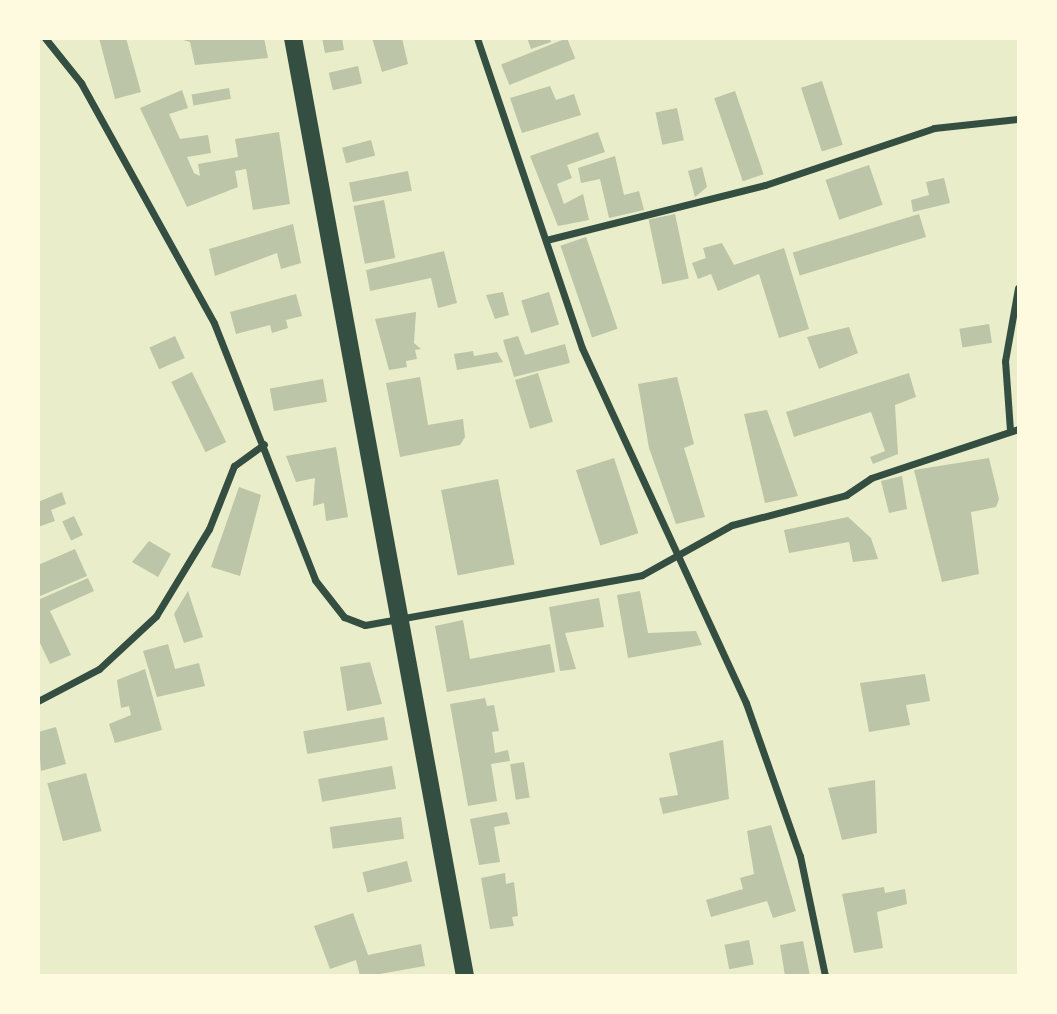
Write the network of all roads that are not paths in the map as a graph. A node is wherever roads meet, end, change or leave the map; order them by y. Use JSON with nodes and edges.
{"nodes":[{"id":1,"x":45,"y":38,"type":"edge"},
{"id":2,"x":293,"y":38,"type":"edge"},
{"id":3,"x":477,"y":38,"type":"edge"},
{"id":4,"x":1018,"y":119,"type":"edge"},
{"id":5,"x":546,"y":240,"type":"junction"},
{"id":6,"x":1018,"y":288,"type":"edge"},
{"id":7,"x":1014,"y":429,"type":"edge"},
{"id":8,"x":264,"y":444,"type":"junction"},
{"id":9,"x":679,"y":549,"type":"junction"},
{"id":10,"x":400,"y":620,"type":"junction"},
{"id":11,"x":38,"y":701,"type":"edge"},
{"id":12,"x":465,"y":975,"type":"edge"},
{"id":13,"x":825,"y":975,"type":"edge"}],
"edges":[{"from":1,"to":8,"type":"street"},
{"from":2,"to":10,"type":"main road"},
{"from":3,"to":5,"type":"street"},
{"from":4,"to":5,"type":"street"},
{"from":5,"to":9,"type":"street"},
{"from":6,"to":7,"type":"street"},
{"from":7,"to":9,"type":"street"},
{"from":8,"to":10,"type":"street"},
{"from":8,"to":11,"type":"street"},
{"from":9,"to":10,"type":"street"},
{"from":9,"to":13,"type":"street"},
{"from":10,"to":12,"type":"main road"}]}
